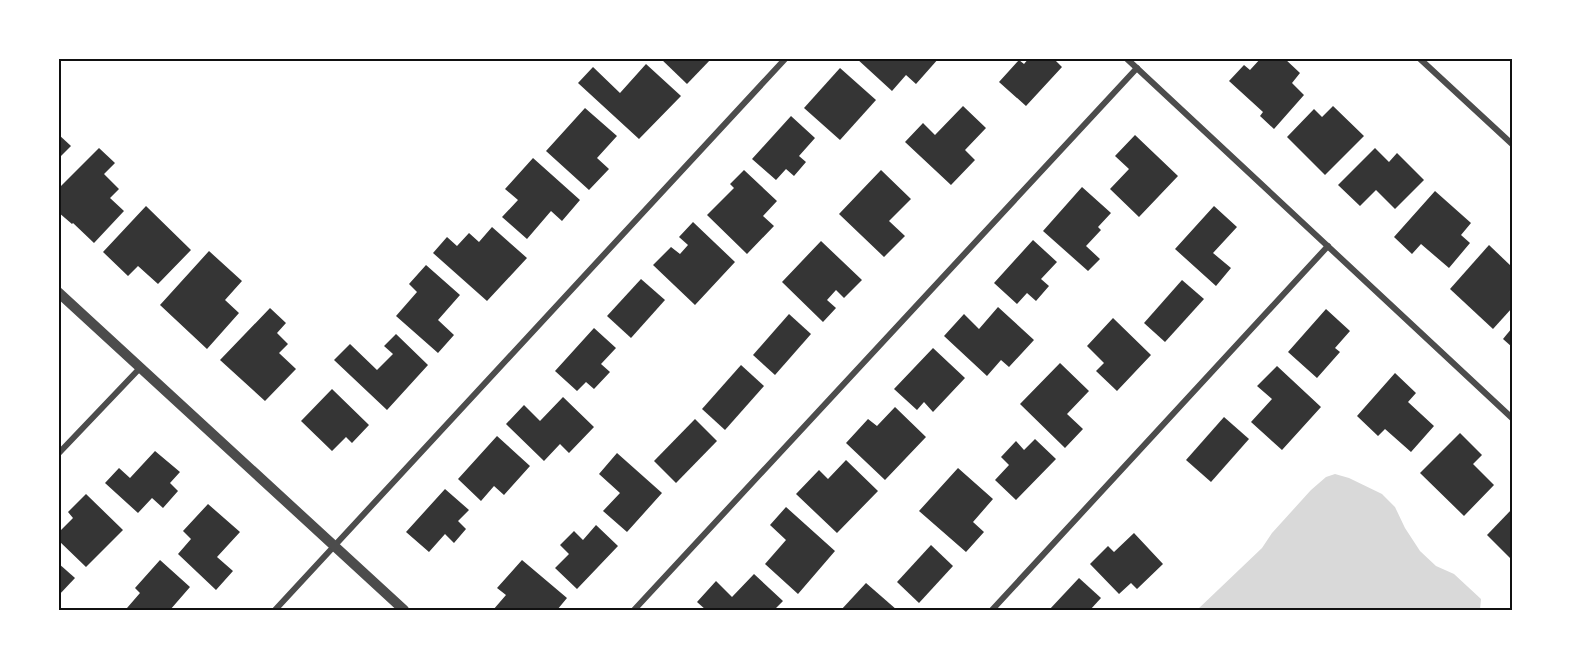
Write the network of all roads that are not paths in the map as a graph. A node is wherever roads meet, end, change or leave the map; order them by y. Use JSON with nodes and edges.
{"nodes":[{"id":1,"x":786,"y":58,"type":"edge"},
{"id":2,"x":1126,"y":58,"type":"edge"},
{"id":3,"x":1419,"y":58,"type":"edge"},
{"id":4,"x":1137,"y":68,"type":"junction"},
{"id":5,"x":1512,"y":144,"type":"edge"},
{"id":6,"x":1329,"y":246,"type":"junction"},
{"id":7,"x":58,"y":292,"type":"edge"},
{"id":8,"x":140,"y":368,"type":"junction"},
{"id":9,"x":1512,"y":418,"type":"edge"},
{"id":10,"x":58,"y":454,"type":"edge"},
{"id":11,"x":334,"y":546,"type":"junction"},
{"id":12,"x":274,"y":610,"type":"edge"},
{"id":13,"x":404,"y":610,"type":"edge"},
{"id":14,"x":634,"y":610,"type":"edge"},
{"id":15,"x":992,"y":610,"type":"edge"}],
"edges":[{"from":1,"to":11,"type":"street"},
{"from":2,"to":4,"type":"street"},
{"from":3,"to":5,"type":"street"},
{"from":4,"to":6,"type":"street"},
{"from":4,"to":14,"type":"street"},
{"from":6,"to":9,"type":"street"},
{"from":6,"to":15,"type":"street"},
{"from":7,"to":8,"type":"street"},
{"from":8,"to":10,"type":"street"},
{"from":8,"to":11,"type":"street"},
{"from":11,"to":12,"type":"street"},
{"from":11,"to":13,"type":"street"}]}
